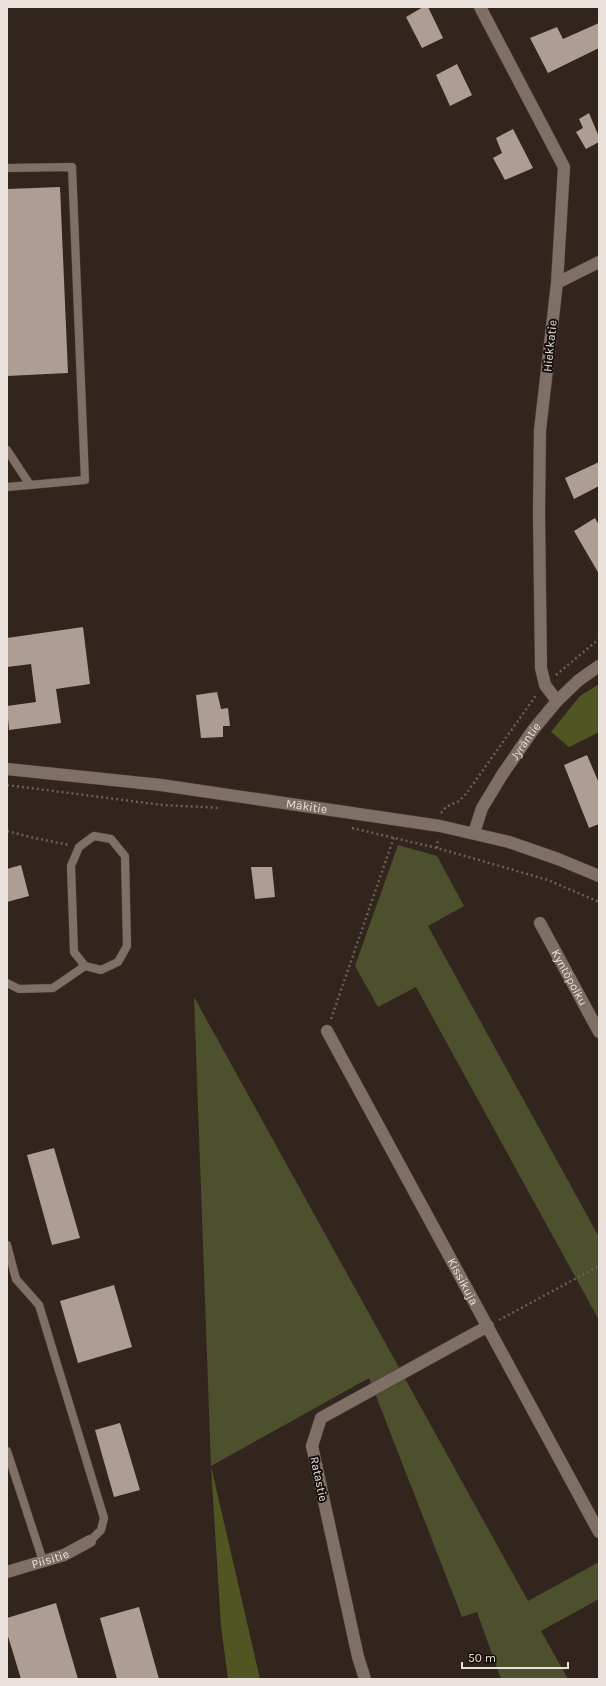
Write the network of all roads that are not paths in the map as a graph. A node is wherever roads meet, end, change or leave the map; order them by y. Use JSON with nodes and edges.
{"nodes":[{"id":1,"x":480,"y":7,"type":"edge"},
{"id":2,"x":7,"y":168,"type":"edge"},
{"id":3,"x":599,"y":262,"type":"edge"},
{"id":4,"x":557,"y":283,"type":"junction"},
{"id":5,"x":7,"y":450,"type":"edge"},
{"id":6,"x":30,"y":485,"type":"junction"},
{"id":7,"x":7,"y":487,"type":"edge"},
{"id":8,"x":599,"y":666,"type":"edge"},
{"id":9,"x":557,"y":701,"type":"junction"},
{"id":10,"x":7,"y":769,"type":"edge"},
{"id":11,"x":474,"y":833,"type":"junction"},
{"id":12,"x":599,"y":876,"type":"edge"},
{"id":13,"x":540,"y":923,"type":"dead end"},
{"id":14,"x":85,"y":966,"type":"junction"},
{"id":15,"x":7,"y":982,"type":"edge"},
{"id":16,"x":327,"y":1031,"type":"road end"},
{"id":17,"x":599,"y":1032,"type":"edge"},
{"id":18,"x":7,"y":1245,"type":"edge"},
{"id":19,"x":488,"y":1326,"type":"junction"},
{"id":20,"x":7,"y":1451,"type":"edge"},
{"id":21,"x":599,"y":1532,"type":"edge"},
{"id":22,"x":90,"y":1541,"type":"joint"},
{"id":23,"x":43,"y":1561,"type":"junction"},
{"id":24,"x":7,"y":1572,"type":"edge"},
{"id":25,"x":365,"y":1679,"type":"edge"}],
"edges":[{"from":1,"to":4,"type":"street","name":"Hiekkatie"},
{"from":2,"to":6,"type":"lane"},
{"from":3,"to":4,"type":"street"},
{"from":4,"to":9,"type":"street","name":"Hiekkatie"},
{"from":5,"to":6,"type":"lane"},
{"from":6,"to":7,"type":"lane"},
{"from":8,"to":9,"type":"street","name":"Jyräntie"},
{"from":9,"to":11,"type":"street","name":"Jyräntie"},
{"from":10,"to":11,"type":"street","name":"Mäkitie"},
{"from":11,"to":12,"type":"street","name":"Mäkitie"},
{"from":13,"to":17,"type":"street","name":"Kyntöpolku"},
{"from":14,"to":14,"type":"lane"},
{"from":14,"to":15,"type":"lane"},
{"from":16,"to":19,"type":"street","name":"Kissikuja"},
{"from":18,"to":22,"type":"lane"},
{"from":19,"to":21,"type":"street","name":"Kissikuja"},
{"from":19,"to":25,"type":"street","name":"Ratastie"},
{"from":20,"to":23,"type":"lane"},
{"from":22,"to":23,"type":"street","name":"Piisitie"},
{"from":23,"to":24,"type":"street","name":"Piisitie"}]}
